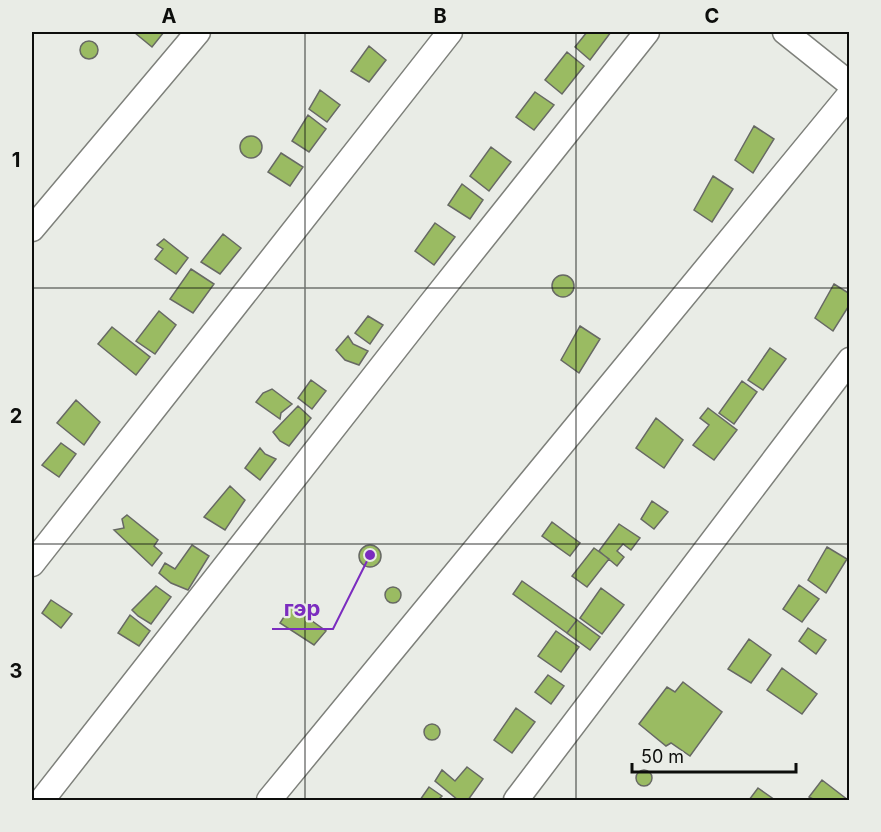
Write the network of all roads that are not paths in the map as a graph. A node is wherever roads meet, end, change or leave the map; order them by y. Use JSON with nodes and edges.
{"nodes":[{"id":1,"x":198,"y":32,"type":"edge"},
{"id":2,"x":450,"y":32,"type":"edge"},
{"id":3,"x":647,"y":32,"type":"edge"},
{"id":4,"x":785,"y":32,"type":"edge"},
{"id":5,"x":849,"y":84,"type":"edge"},
{"id":6,"x":849,"y":94,"type":"edge"},
{"id":7,"x":32,"y":229,"type":"edge"},
{"id":8,"x":849,"y":360,"type":"edge"},
{"id":9,"x":32,"y":564,"type":"edge"},
{"id":10,"x":42,"y":801,"type":"edge"},
{"id":11,"x":269,"y":801,"type":"edge"},
{"id":12,"x":516,"y":801,"type":"edge"}],
"edges":[{"from":1,"to":7,"type":"street"},
{"from":2,"to":9,"type":"street"},
{"from":3,"to":10,"type":"street"},
{"from":4,"to":5,"type":"street"},
{"from":6,"to":11,"type":"street"},
{"from":8,"to":12,"type":"street"}]}
